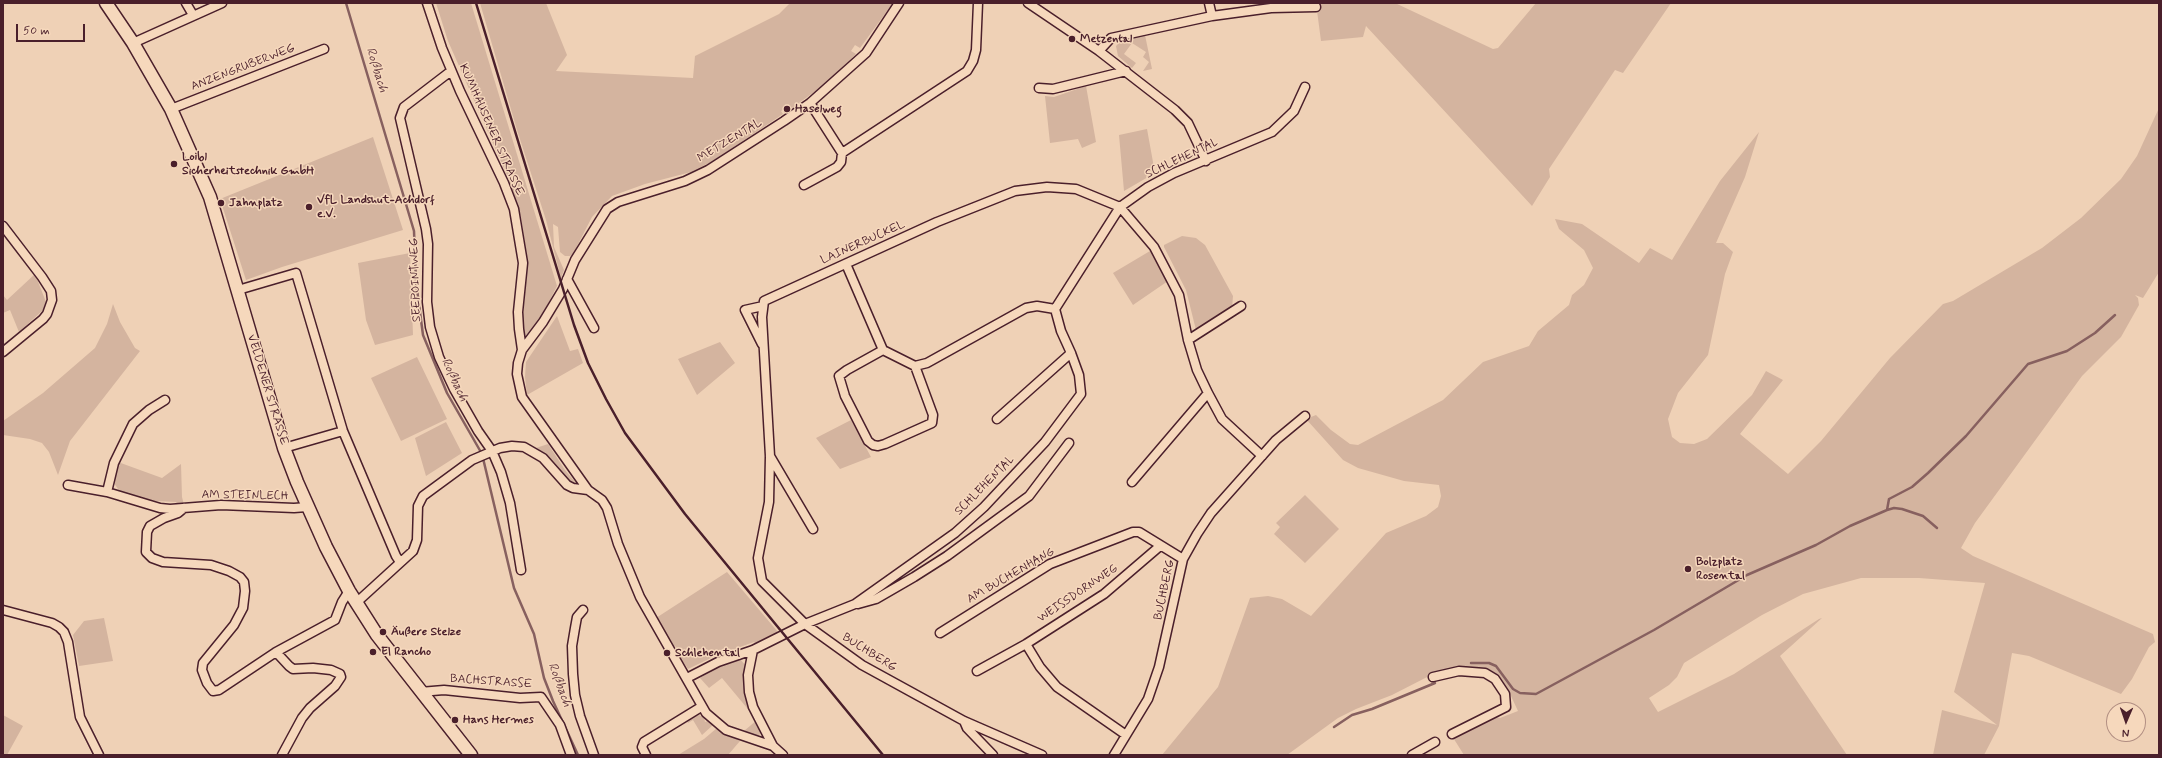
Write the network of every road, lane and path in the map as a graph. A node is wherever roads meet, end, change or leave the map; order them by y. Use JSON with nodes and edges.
{"nodes":[{"id":1,"x":106,"y":3,"type":"edge"},
{"id":2,"x":186,"y":3,"type":"edge"},
{"id":3,"x":222,"y":3,"type":"edge"},
{"id":4,"x":427,"y":3,"type":"edge"},
{"id":5,"x":899,"y":3,"type":"edge"},
{"id":6,"x":978,"y":3,"type":"edge"},
{"id":7,"x":1028,"y":3,"type":"edge"},
{"id":8,"x":1209,"y":3,"type":"edge"},
{"id":9,"x":1316,"y":7,"type":"dead end"},
{"id":10,"x":193,"y":15,"type":"junction"},
{"id":11,"x":1212,"y":16,"type":"junction"},
{"id":12,"x":133,"y":43,"type":"junction"},
{"id":13,"x":324,"y":49,"type":"dead end"},
{"id":14,"x":1099,"y":51,"type":"junction"},
{"id":15,"x":451,"y":71,"type":"junction"},
{"id":16,"x":1126,"y":71,"type":"junction"},
{"id":17,"x":1305,"y":87,"type":"dead end"},
{"id":18,"x":1039,"y":88,"type":"dead end"},
{"id":19,"x":810,"y":103,"type":"junction"},
{"id":20,"x":171,"y":109,"type":"junction"},
{"id":21,"x":842,"y":153,"type":"junction"},
{"id":22,"x":1206,"y":161,"type":"junction"},
{"id":23,"x":804,"y":186,"type":"dead end"},
{"id":24,"x":1120,"y":207,"type":"junction"},
{"id":25,"x":3,"y":226,"type":"edge"},
{"id":26,"x":846,"y":264,"type":"junction"},
{"id":27,"x":567,"y":279,"type":"junction"},
{"id":28,"x":238,"y":290,"type":"junction"},
{"id":29,"x":763,"y":306,"type":"junction"},
{"id":30,"x":1241,"y":306,"type":"dead end"},
{"id":31,"x":1055,"y":309,"type":"junction"},
{"id":32,"x":594,"y":328,"type":"dead end"},
{"id":33,"x":1188,"y":340,"type":"junction"},
{"id":34,"x":764,"y":347,"type":"junction"},
{"id":35,"x":522,"y":350,"type":"junction"},
{"id":36,"x":884,"y":350,"type":"junction"},
{"id":37,"x":3,"y":352,"type":"edge"},
{"id":38,"x":1071,"y":353,"type":"junction"},
{"id":39,"x":915,"y":366,"type":"junction"},
{"id":40,"x":1208,"y":393,"type":"junction"},
{"id":41,"x":165,"y":400,"type":"dead end"},
{"id":42,"x":1305,"y":416,"type":"dead end"},
{"id":43,"x":997,"y":419,"type":"dead end"},
{"id":44,"x":343,"y":431,"type":"junction"},
{"id":45,"x":1069,"y":443,"type":"dead end"},
{"id":46,"x":284,"y":448,"type":"junction"},
{"id":47,"x":490,"y":452,"type":"junction"},
{"id":48,"x":770,"y":456,"type":"junction"},
{"id":49,"x":1262,"y":456,"type":"junction"},
{"id":50,"x":1132,"y":482,"type":"dead end"},
{"id":51,"x":68,"y":485,"type":"dead end"},
{"id":52,"x":588,"y":490,"type":"junction"},
{"id":53,"x":107,"y":492,"type":"junction"},
{"id":54,"x":307,"y":507,"type":"junction"},
{"id":55,"x":184,"y":508,"type":"junction"},
{"id":56,"x":813,"y":529,"type":"dead end"},
{"id":57,"x":1160,"y":546,"type":"junction"},
{"id":58,"x":1183,"y":559,"type":"junction"},
{"id":59,"x":400,"y":562,"type":"junction"},
{"id":60,"x":521,"y":570,"type":"dead end"},
{"id":61,"x":349,"y":591,"type":"junction"},
{"id":62,"x":356,"y":603,"type":"junction"},
{"id":63,"x":855,"y":604,"type":"junction"},
{"id":64,"x":3,"y":610,"type":"edge"},
{"id":65,"x":583,"y":610,"type":"dead end"},
{"id":66,"x":805,"y":624,"type":"junction"},
{"id":67,"x":940,"y":633,"type":"dead end"},
{"id":68,"x":1026,"y":644,"type":"junction"},
{"id":69,"x":753,"y":650,"type":"junction"},
{"id":70,"x":276,"y":652,"type":"junction"},
{"id":71,"x":977,"y":671,"type":"dead end"},
{"id":72,"x":1433,"y":677,"type":"dead end"},
{"id":73,"x":687,"y":678,"type":"junction"},
{"id":74,"x":420,"y":692,"type":"junction"},
{"id":75,"x":701,"y":707,"type":"junction"},
{"id":76,"x":964,"y":721,"type":"junction"},
{"id":77,"x":1452,"y":734,"type":"dead end"},
{"id":78,"x":1126,"y":735,"type":"junction"},
{"id":79,"x":1435,"y":742,"type":"dead end"},
{"id":80,"x":773,"y":746,"type":"junction"},
{"id":81,"x":99,"y":755,"type":"edge"},
{"id":82,"x":282,"y":755,"type":"edge"},
{"id":83,"x":471,"y":755,"type":"edge"},
{"id":84,"x":571,"y":755,"type":"edge"},
{"id":85,"x":594,"y":755,"type":"edge"},
{"id":86,"x":646,"y":755,"type":"edge"},
{"id":87,"x":782,"y":755,"type":"edge"},
{"id":88,"x":994,"y":755,"type":"edge"},
{"id":89,"x":1042,"y":755,"type":"edge"},
{"id":90,"x":1114,"y":755,"type":"edge"},
{"id":91,"x":1412,"y":755,"type":"edge"}],
"edges":[{"from":1,"to":12,"type":"main road","name":"VELDENER STRASSE"},
{"from":2,"to":10,"type":"street"},
{"from":3,"to":10,"type":"street"},
{"from":4,"to":15,"type":"street","name":"KUMHAUSENER STRASSE"},
{"from":5,"to":19,"type":"street","name":"METZENTAL"},
{"from":6,"to":21,"type":"street"},
{"from":7,"to":14,"type":"street"},
{"from":8,"to":11,"type":"street"},
{"from":9,"to":11,"type":"street"},
{"from":10,"to":12,"type":"street"},
{"from":11,"to":14,"type":"street"},
{"from":12,"to":20,"type":"main road","name":"VELDENER STRASSE"},
{"from":13,"to":20,"type":"street","name":"ANZENGRUBERWEG"},
{"from":14,"to":16,"type":"street"},
{"from":15,"to":35,"type":"street","name":"KUMHAUSENER STRASSE"},
{"from":15,"to":47,"type":"street","name":"SEEPOINTWEG"},
{"from":16,"to":18,"type":"street"},
{"from":16,"to":22,"type":"street"},
{"from":17,"to":22,"type":"street","name":"SCHLEHENTAL"},
{"from":19,"to":21,"type":"street"},
{"from":19,"to":27,"type":"street","name":"METZENTAL"},
{"from":20,"to":28,"type":"main road","name":"VELDENER STRASSE"},
{"from":21,"to":23,"type":"street"},
{"from":22,"to":24,"type":"street","name":"SCHLEHENTAL"},
{"from":24,"to":26,"type":"street","name":"LAINERBUCKEL"},
{"from":24,"to":31,"type":"street","name":"SCHLEHENTAL"},
{"from":24,"to":33,"type":"street"},
{"from":25,"to":37,"type":"street"},
{"from":26,"to":29,"type":"street","name":"LAINERBUCKEL"},
{"from":26,"to":36,"type":"street"},
{"from":27,"to":32,"type":"street"},
{"from":27,"to":35,"type":"street","name":"METZENTAL"},
{"from":28,"to":44,"type":"street"},
{"from":28,"to":46,"type":"main road","name":"VELDENER STRASSE"},
{"from":29,"to":34,"type":"street"},
{"from":29,"to":34,"type":"street"},
{"from":30,"to":33,"type":"street"},
{"from":31,"to":38,"type":"street","name":"SCHLEHENTAL"},
{"from":31,"to":39,"type":"street"},
{"from":33,"to":40,"type":"street"},
{"from":34,"to":48,"type":"street"},
{"from":35,"to":52,"type":"street","name":"KUMHAUSENER STRASSE"},
{"from":36,"to":39,"type":"street"},
{"from":36,"to":39,"type":"street"},
{"from":38,"to":43,"type":"street"},
{"from":38,"to":63,"type":"street","name":"SCHLEHENTAL"},
{"from":40,"to":49,"type":"street"},
{"from":40,"to":50,"type":"street"},
{"from":41,"to":53,"type":"street"},
{"from":42,"to":49,"type":"street","name":"BUCHBERG"},
{"from":44,"to":46,"type":"street"},
{"from":44,"to":59,"type":"street"},
{"from":45,"to":63,"type":"street","name":"SCHLEHENTAL"},
{"from":46,"to":54,"type":"main road","name":"VELDENER STRASSE"},
{"from":47,"to":52,"type":"street"},
{"from":47,"to":59,"type":"street"},
{"from":47,"to":60,"type":"street","name":"SEEPOINTWEG"},
{"from":48,"to":56,"type":"street"},
{"from":48,"to":66,"type":"street"},
{"from":49,"to":58,"type":"street","name":"BUCHBERG"},
{"from":51,"to":53,"type":"street","name":"AM STEINLECH"},
{"from":52,"to":73,"type":"street","name":"KUMHAUSENER STRASSE"},
{"from":53,"to":55,"type":"street","name":"AM STEINLECH"},
{"from":54,"to":55,"type":"street","name":"AM STEINLECH"},
{"from":54,"to":61,"type":"main road","name":"VELDENER STRASSE"},
{"from":55,"to":70,"type":"street","name":"AM STEINLECH"},
{"from":57,"to":58,"type":"street","name":"AM BUCHENHANG"},
{"from":57,"to":67,"type":"street","name":"AM BUCHENHANG"},
{"from":57,"to":68,"type":"street","name":"WEISSDORNWEG"},
{"from":58,"to":78,"type":"street","name":"BUCHBERG"},
{"from":59,"to":62,"type":"street"},
{"from":61,"to":62,"type":"main road","name":"VELDENER STRASSE"},
{"from":61,"to":70,"type":"street"},
{"from":62,"to":74,"type":"main road","name":"VELDENER STRASSE"},
{"from":63,"to":66,"type":"street","name":"SCHLEHENTAL"},
{"from":64,"to":81,"type":"street"},
{"from":65,"to":85,"type":"street"},
{"from":66,"to":69,"type":"street","name":"SCHLEHENTAL"},
{"from":66,"to":76,"type":"street","name":"BUCHBERG"},
{"from":68,"to":71,"type":"street","name":"WEISSDORNWEG"},
{"from":68,"to":78,"type":"street"},
{"from":69,"to":73,"type":"street","name":"SCHLEHENTAL"},
{"from":69,"to":80,"type":"street","name":"KUMHAUSENER STRASSE"},
{"from":70,"to":82,"type":"street"},
{"from":72,"to":77,"type":"street"},
{"from":73,"to":75,"type":"street","name":"KUMHAUSENER STRASSE"},
{"from":74,"to":83,"type":"main road","name":"VELDENER STRASSE"},
{"from":74,"to":84,"type":"street","name":"BACHSTRASSE"},
{"from":75,"to":80,"type":"street","name":"KUMHAUSENER STRASSE"},
{"from":75,"to":86,"type":"street"},
{"from":76,"to":88,"type":"street","name":"BUCHBERG"},
{"from":76,"to":89,"type":"street","name":"BUCHBERG"},
{"from":78,"to":90,"type":"street","name":"BUCHBERG"},
{"from":79,"to":91,"type":"street"},
{"from":80,"to":87,"type":"street","name":"KUMHAUSENER STRASSE"}]}
